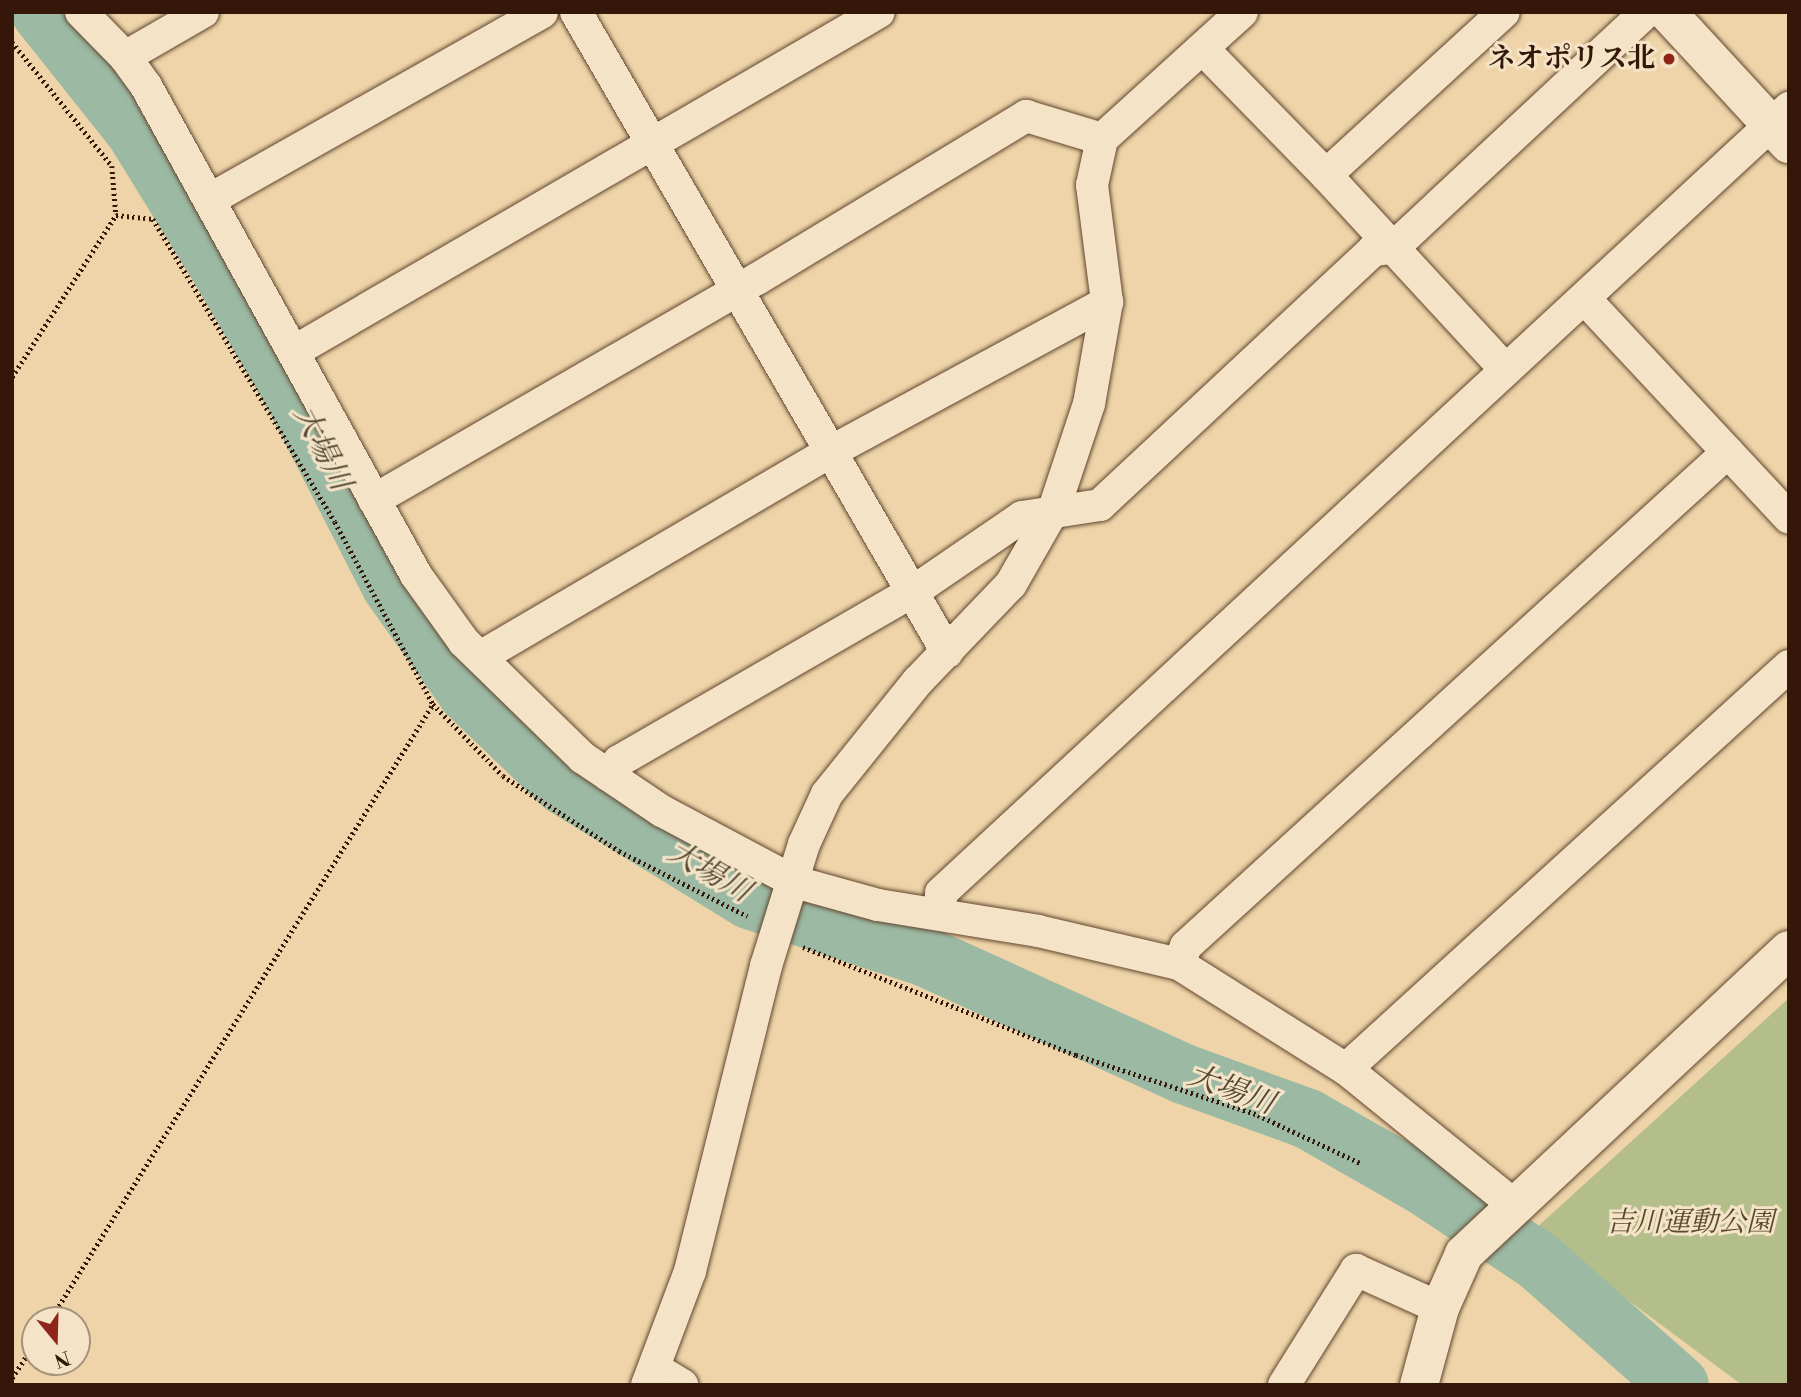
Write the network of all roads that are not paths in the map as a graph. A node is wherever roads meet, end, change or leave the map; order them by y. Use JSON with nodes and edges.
{"nodes":[{"id":1,"x":81,"y":12,"type":"edge"},
{"id":2,"x":203,"y":12,"type":"edge"},
{"id":3,"x":542,"y":12,"type":"edge"},
{"id":4,"x":576,"y":12,"type":"edge"},
{"id":5,"x":879,"y":12,"type":"edge"},
{"id":6,"x":1242,"y":12,"type":"edge"},
{"id":7,"x":1504,"y":12,"type":"edge"},
{"id":8,"x":1646,"y":12,"type":"edge"},
{"id":9,"x":1667,"y":12,"type":"edge"},
{"id":10,"x":1203,"y":49,"type":"junction"},
{"id":11,"x":125,"y":57,"type":"junction"},
{"id":12,"x":1783,"y":126,"type":"edge"},
{"id":13,"x":1102,"y":139,"type":"junction"},
{"id":14,"x":655,"y":143,"type":"junction"},
{"id":15,"x":1326,"y":175,"type":"junction"},
{"id":16,"x":209,"y":200,"type":"junction"},
{"id":17,"x":1393,"y":248,"type":"junction"},
{"id":18,"x":738,"y":289,"type":"junction"},
{"id":19,"x":1585,"y":299,"type":"junction"},
{"id":20,"x":1107,"y":302,"type":"junction"},
{"id":21,"x":293,"y":352,"type":"junction"},
{"id":22,"x":1506,"y":370,"type":"junction"},
{"id":23,"x":832,"y":451,"type":"junction"},
{"id":24,"x":1728,"y":452,"type":"junction"},
{"id":25,"x":374,"y":500,"type":"junction"},
{"id":26,"x":1054,"y":509,"type":"junction"},
{"id":27,"x":1789,"y":518,"type":"edge"},
{"id":28,"x":914,"y":591,"type":"junction"},
{"id":29,"x":947,"y":652,"type":"junction"},
{"id":30,"x":482,"y":656,"type":"junction"},
{"id":31,"x":1789,"y":666,"type":"edge"},
{"id":32,"x":608,"y":775,"type":"junction"},
{"id":33,"x":784,"y":912,"type":"junction"},
{"id":34,"x":940,"y":914,"type":"junction"},
{"id":35,"x":1789,"y":950,"type":"edge"},
{"id":36,"x":1179,"y":964,"type":"junction"},
{"id":37,"x":1346,"y":1069,"type":"junction"},
{"id":38,"x":1503,"y":1215,"type":"junction"},
{"id":39,"x":1440,"y":1308,"type":"junction"},
{"id":40,"x":651,"y":1376,"type":"edge"},
{"id":41,"x":682,"y":1385,"type":"edge"},
{"id":42,"x":1283,"y":1385,"type":"edge"},
{"id":43,"x":1419,"y":1385,"type":"edge"}],
"edges":[{"from":1,"to":11,"type":"street"},
{"from":2,"to":11,"type":"street"},
{"from":3,"to":16,"type":"street"},
{"from":4,"to":14,"type":"street"},
{"from":5,"to":14,"type":"street"},
{"from":6,"to":10,"type":"street"},
{"from":7,"to":15,"type":"street"},
{"from":8,"to":17,"type":"street"},
{"from":9,"to":12,"type":"street"},
{"from":10,"to":13,"type":"street"},
{"from":10,"to":15,"type":"street"},
{"from":11,"to":16,"type":"street"},
{"from":12,"to":19,"type":"street"},
{"from":13,"to":18,"type":"street"},
{"from":13,"to":20,"type":"street"},
{"from":14,"to":18,"type":"street"},
{"from":14,"to":21,"type":"street"},
{"from":15,"to":17,"type":"street"},
{"from":16,"to":21,"type":"street"},
{"from":17,"to":22,"type":"street"},
{"from":17,"to":26,"type":"street"},
{"from":18,"to":23,"type":"street"},
{"from":18,"to":25,"type":"street"},
{"from":19,"to":22,"type":"street"},
{"from":19,"to":24,"type":"street"},
{"from":20,"to":23,"type":"street"},
{"from":20,"to":26,"type":"street"},
{"from":21,"to":25,"type":"street"},
{"from":22,"to":34,"type":"street"},
{"from":23,"to":28,"type":"street"},
{"from":23,"to":30,"type":"street"},
{"from":24,"to":27,"type":"street"},
{"from":24,"to":36,"type":"street"},
{"from":25,"to":30,"type":"street"},
{"from":26,"to":28,"type":"street"},
{"from":26,"to":29,"type":"street"},
{"from":28,"to":29,"type":"street"},
{"from":28,"to":32,"type":"street"},
{"from":29,"to":33,"type":"street"},
{"from":30,"to":32,"type":"street"},
{"from":31,"to":37,"type":"street"},
{"from":32,"to":33,"type":"street"},
{"from":33,"to":34,"type":"street"},
{"from":33,"to":40,"type":"street"},
{"from":34,"to":36,"type":"street"},
{"from":35,"to":38,"type":"street"},
{"from":36,"to":37,"type":"street"},
{"from":37,"to":38,"type":"street"},
{"from":38,"to":39,"type":"street"},
{"from":39,"to":42,"type":"street"},
{"from":39,"to":43,"type":"street"},
{"from":40,"to":41,"type":"street"}]}
